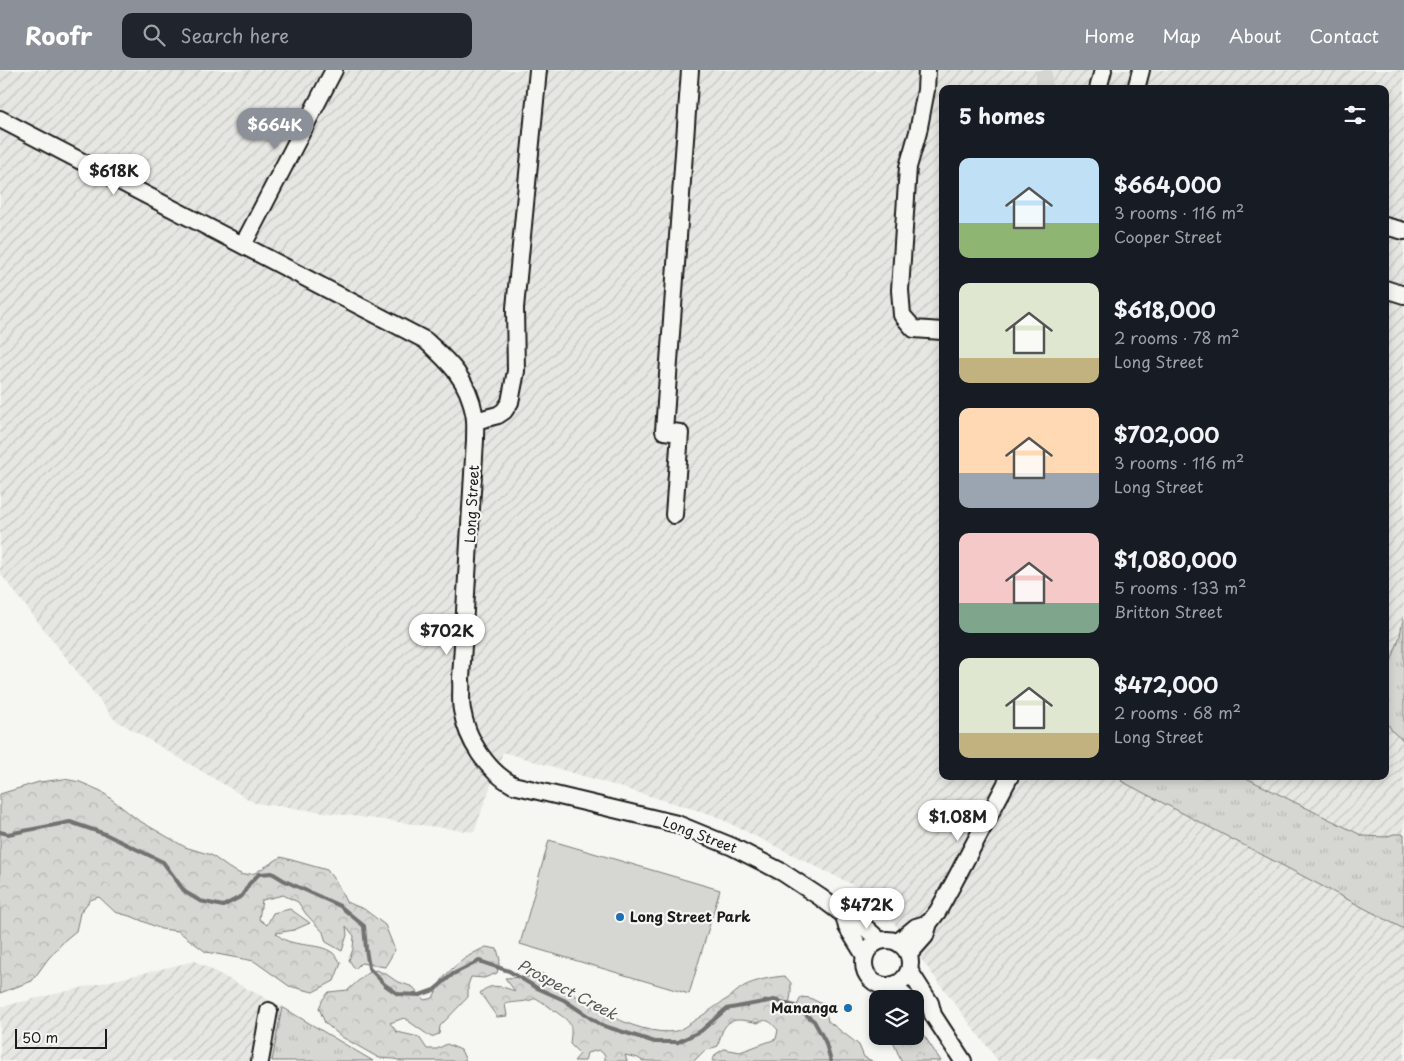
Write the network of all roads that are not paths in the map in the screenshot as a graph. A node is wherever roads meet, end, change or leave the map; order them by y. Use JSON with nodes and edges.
{"nodes":[{"id":1,"x":334,"y":70,"type":"edge"},
{"id":2,"x":538,"y":70,"type":"edge"},
{"id":3,"x":690,"y":70,"type":"edge"},
{"id":4,"x":927,"y":70,"type":"edge"},
{"id":5,"x":1103,"y":70,"type":"edge"},
{"id":6,"x":1141,"y":70,"type":"edge"},
{"id":7,"x":1099,"y":85,"type":"edge"},
{"id":8,"x":1137,"y":85,"type":"edge"},
{"id":9,"x":0,"y":119,"type":"edge"},
{"id":10,"x":1389,"y":227,"type":"edge"},
{"id":11,"x":1404,"y":231,"type":"edge"},
{"id":12,"x":243,"y":245,"type":"junction"},
{"id":13,"x":1389,"y":290,"type":"edge"},
{"id":14,"x":1404,"y":294,"type":"edge"},
{"id":15,"x":939,"y":331,"type":"edge"},
{"id":16,"x":475,"y":421,"type":"junction"},
{"id":17,"x":674,"y":515,"type":"dead end"},
{"id":18,"x":1008,"y":780,"type":"edge"},
{"id":19,"x":844,"y":915,"type":"junction"},
{"id":20,"x":880,"y":941,"type":"junction"},
{"id":21,"x":906,"y":955,"type":"junction"},
{"id":22,"x":865,"y":956,"type":"junction"},
{"id":23,"x":892,"y":985,"type":"junction"},
{"id":24,"x":898,"y":990,"type":"edge"},
{"id":25,"x":924,"y":1010,"type":"edge"},
{"id":26,"x":269,"y":1011,"type":"dead end"},
{"id":27,"x":933,"y":1015,"type":"junction"},
{"id":28,"x":260,"y":1061,"type":"edge"},
{"id":29,"x":963,"y":1061,"type":"edge"}],
"edges":[{"from":1,"to":12,"type":"street"},
{"from":2,"to":16,"type":"street"},
{"from":3,"to":17,"type":"street"},
{"from":4,"to":15,"type":"street"},
{"from":5,"to":7,"type":"street"},
{"from":6,"to":8,"type":"street"},
{"from":9,"to":12,"type":"street","name":"Long Street"},
{"from":10,"to":11,"type":"street"},
{"from":12,"to":16,"type":"street","name":"Long Street"},
{"from":13,"to":14,"type":"street"},
{"from":16,"to":19,"type":"street","name":"Long Street"},
{"from":18,"to":21,"type":"street"},
{"from":19,"to":20,"type":"street","name":"Long Street"},
{"from":19,"to":22,"type":"street"},
{"from":20,"to":21,"type":"street"},
{"from":20,"to":22,"type":"street"},
{"from":21,"to":23,"type":"street"},
{"from":21,"to":27,"type":"street"},
{"from":22,"to":23,"type":"street"},
{"from":23,"to":24,"type":"street"},
{"from":25,"to":27,"type":"street"},
{"from":26,"to":28,"type":"street"},
{"from":27,"to":29,"type":"street"}]}
